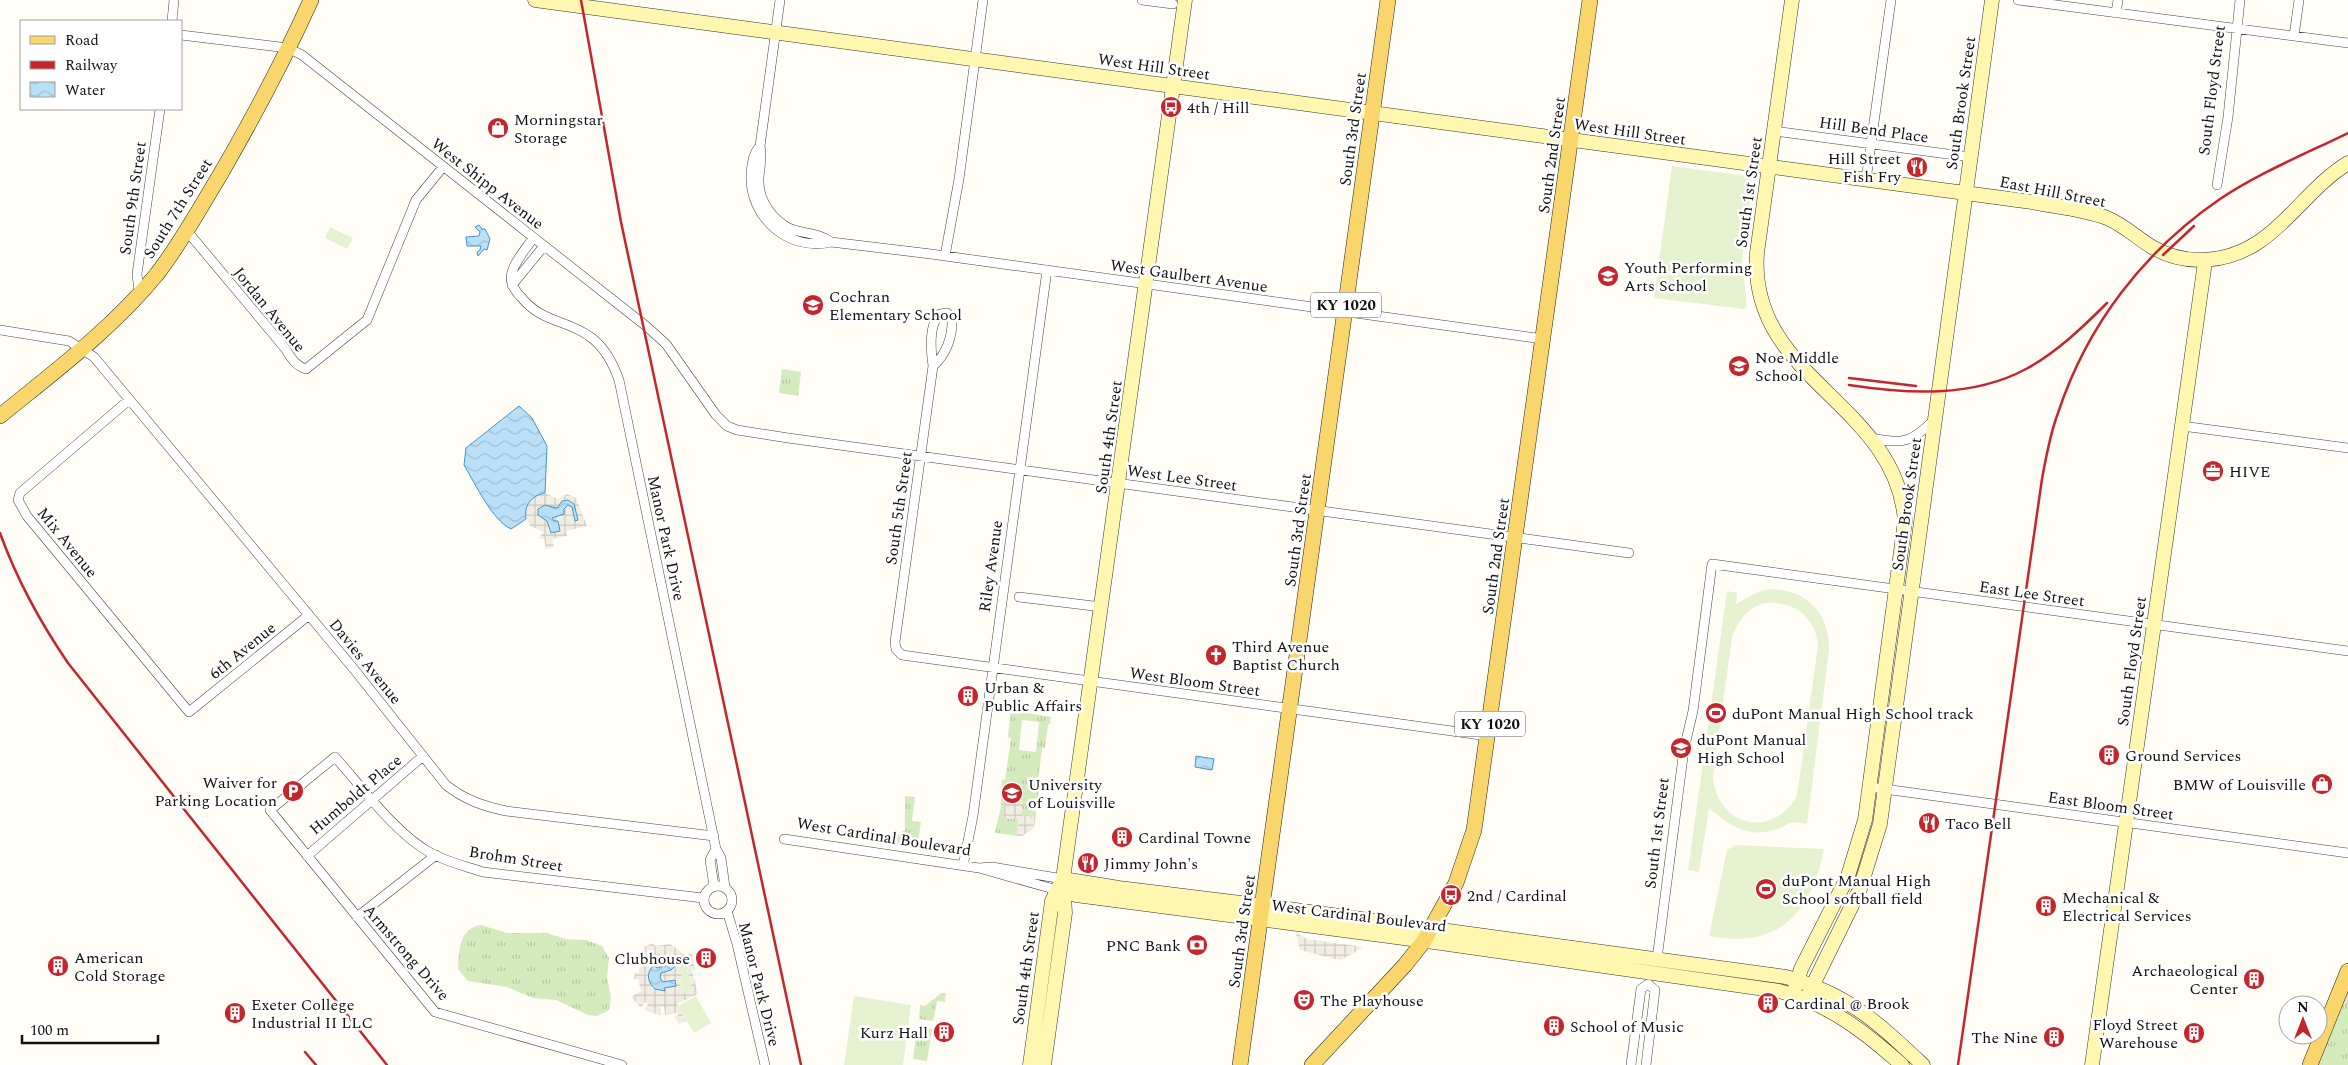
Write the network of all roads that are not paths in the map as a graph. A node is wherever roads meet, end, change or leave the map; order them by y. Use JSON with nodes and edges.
{"nodes":[{"id":1,"x":174,"y":0,"type":"edge"},
{"id":2,"x":311,"y":0,"type":"edge"},
{"id":3,"x":536,"y":0,"type":"edge"},
{"id":4,"x":780,"y":0,"type":"edge"},
{"id":5,"x":983,"y":0,"type":"edge"},
{"id":6,"x":1142,"y":0,"type":"edge"},
{"id":7,"x":1388,"y":0,"type":"edge"},
{"id":8,"x":1590,"y":0,"type":"edge"},
{"id":9,"x":1792,"y":0,"type":"edge"},
{"id":10,"x":1891,"y":0,"type":"edge"},
{"id":11,"x":1992,"y":0,"type":"edge"},
{"id":12,"x":2018,"y":0,"type":"edge"},
{"id":13,"x":2118,"y":0,"type":"edge"},
{"id":14,"x":2240,"y":0,"type":"edge"},
{"id":15,"x":2299,"y":0,"type":"edge"},
{"id":16,"x":1179,"y":2,"type":"edge"},
{"id":17,"x":2116,"y":13,"type":"junction"},
{"id":18,"x":172,"y":20,"type":"edge"},
{"id":19,"x":2237,"y":29,"type":"junction"},
{"id":20,"x":776,"y":32,"type":"junction"},
{"id":21,"x":182,"y":35,"type":"edge"},
{"id":22,"x":2294,"y":36,"type":"junction"},
{"id":23,"x":2348,"y":44,"type":"edge"},
{"id":24,"x":288,"y":48,"type":"junction"},
{"id":25,"x":975,"y":60,"type":"junction"},
{"id":26,"x":1174,"y":87,"type":"junction"},
{"id":27,"x":160,"y":110,"type":"edge"},
{"id":28,"x":1372,"y":114,"type":"junction"},
{"id":29,"x":1774,"y":131,"type":"junction"},
{"id":30,"x":1570,"y":140,"type":"junction"},
{"id":31,"x":1871,"y":143,"type":"junction"},
{"id":32,"x":1970,"y":157,"type":"junction"},
{"id":33,"x":2348,"y":162,"type":"edge"},
{"id":34,"x":1768,"y":166,"type":"junction"},
{"id":35,"x":443,"y":167,"type":"junction"},
{"id":36,"x":1866,"y":180,"type":"junction"},
{"id":37,"x":2216,"y":185,"type":"dead end"},
{"id":38,"x":1966,"y":194,"type":"junction"},
{"id":39,"x":187,"y":231,"type":"junction"},
{"id":40,"x":533,"y":238,"type":"junction"},
{"id":41,"x":544,"y":246,"type":"junction"},
{"id":42,"x":945,"y":256,"type":"junction"},
{"id":43,"x":2205,"y":262,"type":"junction"},
{"id":44,"x":1047,"y":270,"type":"junction"},
{"id":45,"x":512,"y":285,"type":"junction"},
{"id":46,"x":1146,"y":285,"type":"junction"},
{"id":47,"x":139,"y":292,"type":"junction"},
{"id":48,"x":1345,"y":312,"type":"junction"},
{"id":49,"x":0,"y":330,"type":"edge"},
{"id":50,"x":1543,"y":339,"type":"junction"},
{"id":51,"x":81,"y":348,"type":"junction"},
{"id":52,"x":933,"y":366,"type":"junction"},
{"id":53,"x":130,"y":400,"type":"junction"},
{"id":54,"x":0,"y":416,"type":"edge"},
{"id":55,"x":1936,"y":418,"type":"junction"},
{"id":56,"x":2182,"y":426,"type":"junction"},
{"id":57,"x":732,"y":428,"type":"joint"},
{"id":58,"x":1871,"y":438,"type":"junction"},
{"id":59,"x":2348,"y":448,"type":"edge"},
{"id":60,"x":920,"y":456,"type":"junction"},
{"id":61,"x":1019,"y":470,"type":"junction"},
{"id":62,"x":1119,"y":484,"type":"junction"},
{"id":63,"x":1317,"y":511,"type":"junction"},
{"id":64,"x":1516,"y":538,"type":"junction"},
{"id":65,"x":1629,"y":553,"type":"dead end"},
{"id":66,"x":1712,"y":564,"type":"joint"},
{"id":67,"x":1897,"y":589,"type":"junction"},
{"id":68,"x":1912,"y":591,"type":"junction"},
{"id":69,"x":1020,"y":597,"type":"dead end"},
{"id":70,"x":1102,"y":607,"type":"junction"},
{"id":71,"x":309,"y":615,"type":"junction"},
{"id":72,"x":2154,"y":624,"type":"junction"},
{"id":73,"x":2348,"y":651,"type":"edge"},
{"id":74,"x":899,"y":652,"type":"joint"},
{"id":75,"x":991,"y":668,"type":"junction"},
{"id":76,"x":1091,"y":682,"type":"junction"},
{"id":77,"x":194,"y":709,"type":"joint"},
{"id":78,"x":1290,"y":709,"type":"junction"},
{"id":79,"x":1488,"y":736,"type":"junction"},
{"id":80,"x":424,"y":756,"type":"junction"},
{"id":81,"x":1870,"y":787,"type":"junction"},
{"id":82,"x":1884,"y":789,"type":"junction"},
{"id":83,"x":373,"y":800,"type":"junction"},
{"id":84,"x":270,"y":810,"type":"joint"},
{"id":85,"x":2126,"y":822,"type":"junction"},
{"id":86,"x":714,"y":836,"type":"junction"},
{"id":87,"x":784,"y":839,"type":"dead end"},
{"id":88,"x":716,"y":849,"type":"junction"},
{"id":89,"x":2348,"y":853,"type":"edge"},
{"id":90,"x":436,"y":855,"type":"junction"},
{"id":91,"x":307,"y":856,"type":"junction"},
{"id":92,"x":963,"y":866,"type":"junction"},
{"id":93,"x":979,"y":868,"type":"junction"},
{"id":94,"x":714,"y":886,"type":"junction"},
{"id":95,"x":725,"y":887,"type":"junction"},
{"id":96,"x":1061,"y":887,"type":"junction"},
{"id":97,"x":703,"y":898,"type":"junction"},
{"id":98,"x":727,"y":911,"type":"junction"},
{"id":99,"x":1262,"y":913,"type":"junction"},
{"id":100,"x":357,"y":917,"type":"junction"},
{"id":101,"x":1428,"y":935,"type":"junction"},
{"id":102,"x":1654,"y":958,"type":"junction"},
{"id":103,"x":2348,"y":971,"type":"edge"},
{"id":104,"x":1648,"y":979,"type":"junction"},
{"id":105,"x":1797,"y":980,"type":"junction"},
{"id":106,"x":1812,"y":985,"type":"junction"},
{"id":107,"x":1800,"y":997,"type":"junction"},
{"id":108,"x":622,"y":1065,"type":"edge"},
{"id":109,"x":765,"y":1065,"type":"edge"},
{"id":110,"x":1030,"y":1065,"type":"edge"},
{"id":111,"x":1044,"y":1065,"type":"edge"},
{"id":112,"x":1240,"y":1065,"type":"edge"},
{"id":113,"x":1312,"y":1065,"type":"edge"},
{"id":114,"x":1631,"y":1065,"type":"edge"},
{"id":115,"x":1646,"y":1065,"type":"edge"},
{"id":116,"x":1902,"y":1065,"type":"edge"},
{"id":117,"x":1923,"y":1065,"type":"edge"},
{"id":118,"x":2092,"y":1065,"type":"edge"},
{"id":119,"x":2310,"y":1065,"type":"edge"}],
"edges":[{"from":1,"to":18,"type":"street"},
{"from":2,"to":24,"type":"main road","name":"South 7th Street"},
{"from":3,"to":20,"type":"street","name":"West Hill Street"},
{"from":4,"to":20,"type":"street","name":"West Gaulbert Avenue"},
{"from":5,"to":25,"type":"street"},
{"from":6,"to":16,"type":"street"},
{"from":7,"to":28,"type":"main road","name":"South 3rd Street","number":"KY 1020"},
{"from":8,"to":30,"type":"main road","name":"South 2nd Street","number":"KY 1020"},
{"from":9,"to":29,"type":"street","name":"South 1st Street"},
{"from":10,"to":31,"type":"street"},
{"from":11,"to":32,"type":"street","name":"South Brook Street"},
{"from":12,"to":17,"type":"street"},
{"from":13,"to":17,"type":"street"},
{"from":14,"to":19,"type":"street","name":"South Floyd Street"},
{"from":15,"to":22,"type":"street"},
{"from":16,"to":26,"type":"street","name":"South 4th Street"},
{"from":17,"to":19,"type":"street"},
{"from":19,"to":22,"type":"street"},
{"from":19,"to":37,"type":"street","name":"South Floyd Street"},
{"from":20,"to":25,"type":"street","name":"West Hill Street"},
{"from":20,"to":42,"type":"street","name":"West Gaulbert Avenue"},
{"from":21,"to":24,"type":"street","name":"West Shipp Avenue"},
{"from":22,"to":23,"type":"street"},
{"from":24,"to":35,"type":"street","name":"West Shipp Avenue"},
{"from":24,"to":39,"type":"main road","name":"South 7th Street"},
{"from":25,"to":26,"type":"street","name":"West Hill Street"},
{"from":25,"to":42,"type":"street"},
{"from":26,"to":28,"type":"street","name":"West Hill Street"},
{"from":26,"to":46,"type":"street","name":"South 4th Street"},
{"from":27,"to":47,"type":"street","name":"South 9th Street"},
{"from":28,"to":30,"type":"street","name":"West Hill Street"},
{"from":28,"to":48,"type":"main road","name":"South 3rd Street","number":"KY 1020"},
{"from":29,"to":31,"type":"street","name":"Hill Bend Place"},
{"from":29,"to":34,"type":"street","name":"South 1st Street"},
{"from":30,"to":34,"type":"street","name":"West Hill Street"},
{"from":30,"to":50,"type":"main road","name":"South 2nd Street","number":"KY 1020"},
{"from":31,"to":32,"type":"street","name":"Hill Bend Place"},
{"from":31,"to":36,"type":"street"},
{"from":32,"to":38,"type":"street","name":"South Brook Street"},
{"from":33,"to":43,"type":"street","name":"East Hill Street"},
{"from":34,"to":36,"type":"street","name":"East Hill Street"},
{"from":34,"to":58,"type":"street","name":"South 1st Street"},
{"from":35,"to":39,"type":"street","name":"Jordan Avenue"},
{"from":35,"to":40,"type":"street","name":"West Shipp Avenue"},
{"from":36,"to":38,"type":"street","name":"East Hill Street"},
{"from":38,"to":43,"type":"street","name":"East Hill Street"},
{"from":38,"to":55,"type":"street","name":"South Brook Street"},
{"from":39,"to":47,"type":"main road","name":"South 7th Street"},
{"from":40,"to":41,"type":"street","name":"West Shipp Avenue"},
{"from":40,"to":45,"type":"street"},
{"from":41,"to":45,"type":"street"},
{"from":41,"to":57,"type":"street","name":"West Shipp Avenue"},
{"from":42,"to":44,"type":"street","name":"West Gaulbert Avenue"},
{"from":43,"to":56,"type":"street","name":"South Floyd Street"},
{"from":44,"to":46,"type":"street","name":"West Gaulbert Avenue"},
{"from":44,"to":61,"type":"street","name":"Riley Avenue"},
{"from":45,"to":86,"type":"street","name":"Manor Park Drive"},
{"from":46,"to":48,"type":"street","name":"West Gaulbert Avenue"},
{"from":46,"to":62,"type":"street","name":"South 4th Street"},
{"from":47,"to":51,"type":"main road","name":"South 7th Street"},
{"from":48,"to":50,"type":"street","name":"West Gaulbert Avenue"},
{"from":48,"to":63,"type":"main road","name":"South 3rd Street","number":"KY 1020"},
{"from":49,"to":51,"type":"street"},
{"from":50,"to":64,"type":"main road","name":"South 2nd Street","number":"KY 1020"},
{"from":51,"to":53,"type":"street","name":"Davies Avenue"},
{"from":51,"to":54,"type":"main road","name":"South 7th Street"},
{"from":52,"to":52,"type":"street","name":"South 5th Street"},
{"from":52,"to":60,"type":"street","name":"South 5th Street"},
{"from":53,"to":71,"type":"street","name":"Davies Avenue"},
{"from":53,"to":77,"type":"street","name":"Mix Avenue"},
{"from":55,"to":58,"type":"street"},
{"from":55,"to":68,"type":"street","name":"South Brook Street"},
{"from":56,"to":59,"type":"street"},
{"from":56,"to":72,"type":"street","name":"South Floyd Street"},
{"from":57,"to":60,"type":"street","name":"West Lee Street"},
{"from":58,"to":67,"type":"street","name":"South 1st Street"},
{"from":60,"to":61,"type":"street","name":"West Lee Street"},
{"from":60,"to":74,"type":"street","name":"South 5th Street"},
{"from":61,"to":62,"type":"street","name":"West Lee Street"},
{"from":61,"to":75,"type":"street","name":"Riley Avenue"},
{"from":62,"to":63,"type":"street","name":"West Lee Street"},
{"from":62,"to":70,"type":"street","name":"South 4th Street"},
{"from":63,"to":64,"type":"street","name":"West Lee Street"},
{"from":63,"to":78,"type":"main road","name":"South 3rd Street","number":"KY 1020"},
{"from":64,"to":65,"type":"street","name":"West Lee Street"},
{"from":64,"to":79,"type":"main road","name":"South 2nd Street","number":"KY 1020"},
{"from":66,"to":67,"type":"street","name":"East Lee Street"},
{"from":66,"to":102,"type":"street","name":"South 1st Street"},
{"from":67,"to":68,"type":"street","name":"East Lee Street"},
{"from":67,"to":81,"type":"street","name":"South Brook Street"},
{"from":68,"to":72,"type":"street","name":"East Lee Street"},
{"from":68,"to":82,"type":"street","name":"South Brook Street"},
{"from":69,"to":70,"type":"street"},
{"from":70,"to":76,"type":"street","name":"South 4th Street"},
{"from":71,"to":77,"type":"street","name":"6th Avenue"},
{"from":71,"to":80,"type":"street","name":"Davies Avenue"},
{"from":72,"to":73,"type":"street","name":"East Lee Street"},
{"from":72,"to":85,"type":"street","name":"South Floyd Street"},
{"from":74,"to":75,"type":"street","name":"West Bloom Street"},
{"from":75,"to":76,"type":"street","name":"West Bloom Street"},
{"from":75,"to":92,"type":"street","name":"Riley Avenue"},
{"from":76,"to":78,"type":"street","name":"West Bloom Street"},
{"from":76,"to":96,"type":"street","name":"South 4th Street"},
{"from":78,"to":79,"type":"street","name":"West Bloom Street"},
{"from":78,"to":99,"type":"main road","name":"South 3rd Street","number":"KY 1020"},
{"from":79,"to":101,"type":"main road","name":"South 2nd Street","number":"KY 1020"},
{"from":80,"to":83,"type":"street","name":"Humboldt Place"},
{"from":80,"to":86,"type":"street","name":"Davies Avenue"},
{"from":81,"to":82,"type":"street","name":"East Bloom Street"},
{"from":81,"to":105,"type":"street","name":"South Brook Street"},
{"from":82,"to":85,"type":"street","name":"East Bloom Street"},
{"from":82,"to":106,"type":"street","name":"South Brook Street"},
{"from":83,"to":84,"type":"street","name":"Brohm Street"},
{"from":83,"to":90,"type":"street","name":"Brohm Street"},
{"from":83,"to":91,"type":"street","name":"Humboldt Place"},
{"from":84,"to":91,"type":"street","name":"Armstrong Drive"},
{"from":85,"to":89,"type":"street","name":"East Bloom Street"},
{"from":85,"to":118,"type":"street","name":"South Floyd Street"},
{"from":86,"to":88,"type":"street","name":"Manor Park Drive"},
{"from":87,"to":92,"type":"street","name":"West Cardinal Boulevard"},
{"from":88,"to":94,"type":"street","name":"Manor Park Drive"},
{"from":88,"to":95,"type":"street","name":"Manor Park Drive"},
{"from":90,"to":97,"type":"street","name":"Brohm Street"},
{"from":90,"to":100,"type":"street"},
{"from":91,"to":100,"type":"street","name":"Armstrong Drive"},
{"from":92,"to":93,"type":"street","name":"West Cardinal Boulevard"},
{"from":93,"to":96,"type":"street","name":"West Cardinal Boulevard"},
{"from":93,"to":96,"type":"street","name":"West Cardinal Boulevard"},
{"from":94,"to":95,"type":"street"},
{"from":94,"to":97,"type":"street"},
{"from":95,"to":98,"type":"street","name":"Manor Park Drive"},
{"from":96,"to":99,"type":"street","name":"West Cardinal Boulevard"},
{"from":96,"to":110,"type":"street","name":"South 4th Street"},
{"from":96,"to":111,"type":"street","name":"South 4th Street"},
{"from":97,"to":98,"type":"street","name":"Manor Park Drive"},
{"from":98,"to":109,"type":"street","name":"Manor Park Drive"},
{"from":99,"to":101,"type":"street","name":"West Cardinal Boulevard"},
{"from":99,"to":112,"type":"main road","name":"South 3rd Street","number":"KY 1020"},
{"from":100,"to":108,"type":"street","name":"Armstrong Drive"},
{"from":101,"to":102,"type":"street","name":"West Cardinal Boulevard"},
{"from":101,"to":104,"type":"street","name":"West Cardinal Boulevard"},
{"from":101,"to":113,"type":"main road","name":"South 2nd Street","number":"KY 1020"},
{"from":102,"to":104,"type":"street","name":"South 1st Street"},
{"from":102,"to":105,"type":"street","name":"West Cardinal Boulevard"},
{"from":103,"to":119,"type":"main road"},
{"from":104,"to":107,"type":"street","name":"West Cardinal Boulevard"},
{"from":104,"to":114,"type":"street"},
{"from":104,"to":115,"type":"street"},
{"from":105,"to":106,"type":"street","name":"West Cardinal Boulevard"},
{"from":105,"to":107,"type":"street","name":"South Brook Street"},
{"from":106,"to":107,"type":"street","name":"South Brook Street"},
{"from":106,"to":117,"type":"street","name":"West Cardinal Boulevard"},
{"from":107,"to":116,"type":"street","name":"West Cardinal Boulevard"}]}
